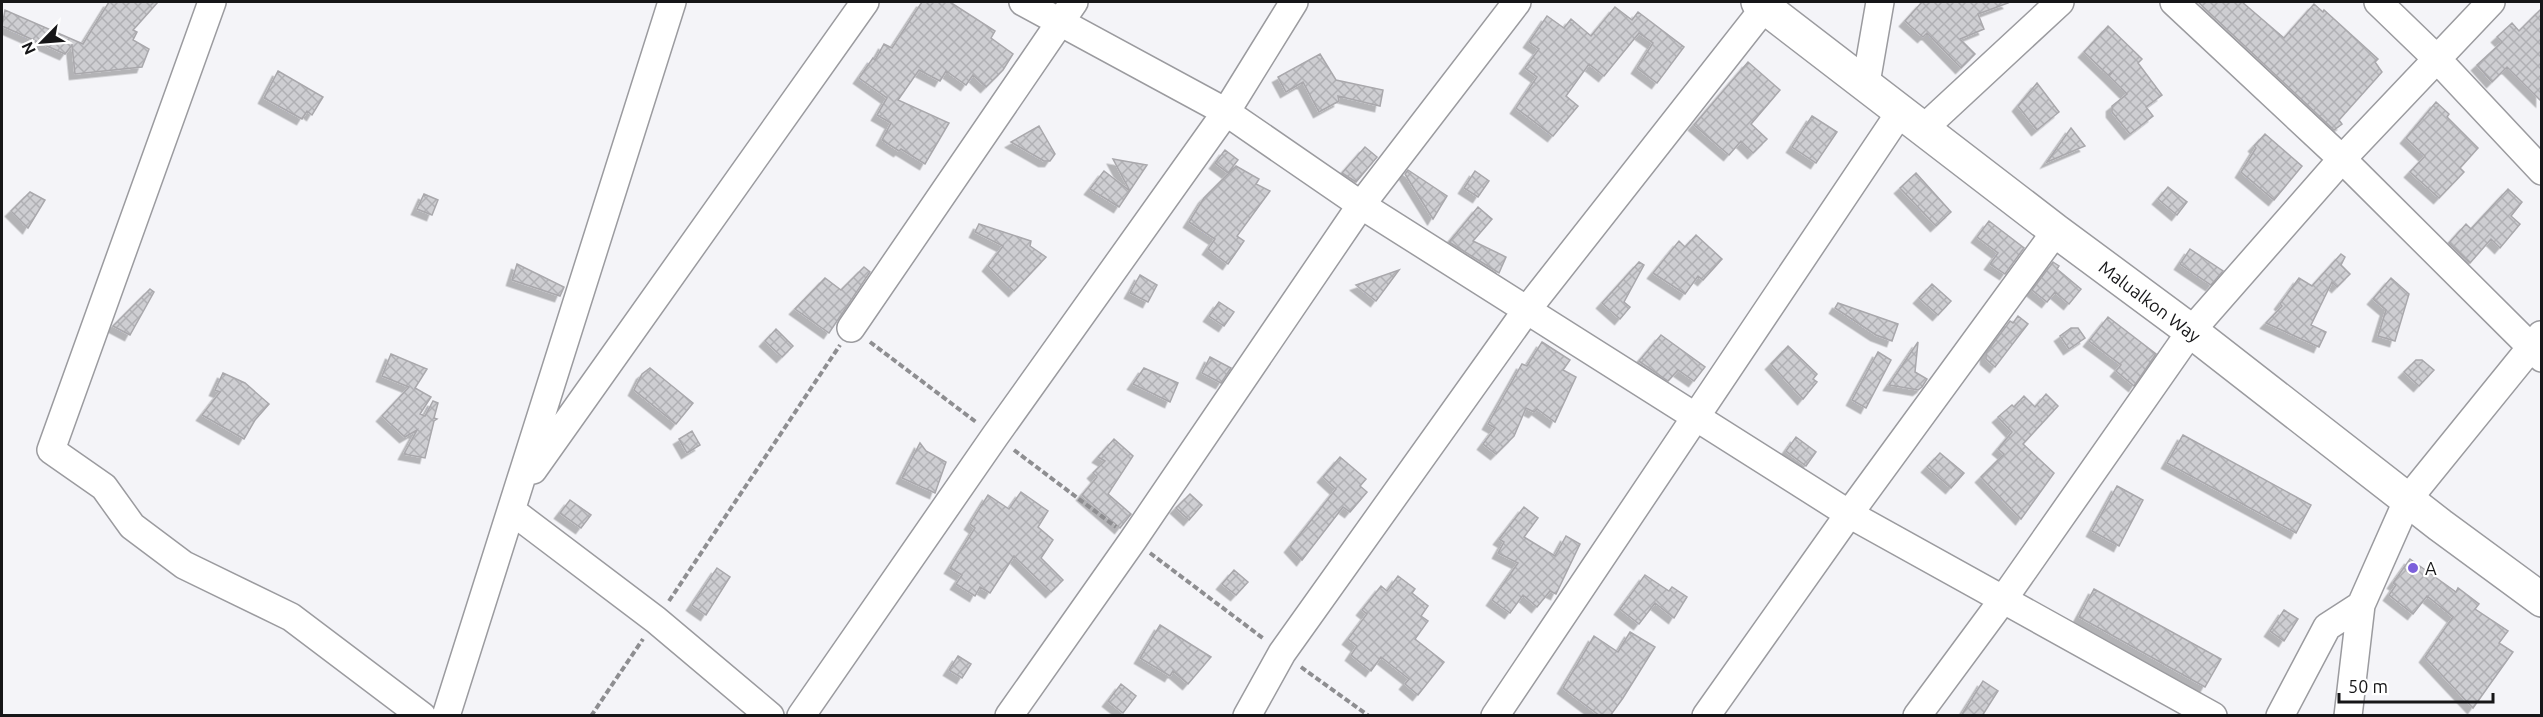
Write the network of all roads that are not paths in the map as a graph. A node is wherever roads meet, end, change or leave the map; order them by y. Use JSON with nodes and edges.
{"nodes":[{"id":1,"x":212,"y":2,"type":"edge"},
{"id":2,"x":672,"y":2,"type":"edge"},
{"id":3,"x":865,"y":2,"type":"edge"},
{"id":4,"x":1023,"y":2,"type":"edge"},
{"id":5,"x":1294,"y":2,"type":"edge"},
{"id":6,"x":1517,"y":2,"type":"edge"},
{"id":7,"x":1881,"y":2,"type":"edge"},
{"id":8,"x":2060,"y":2,"type":"edge"},
{"id":9,"x":2174,"y":2,"type":"edge"},
{"id":10,"x":2378,"y":2,"type":"edge"},
{"id":11,"x":2491,"y":2,"type":"edge"},
{"id":12,"x":1761,"y":4,"type":"edge"},
{"id":13,"x":1068,"y":12,"type":"edge"},
{"id":14,"x":2436,"y":58,"type":"junction"},
{"id":15,"x":1866,"y":83,"type":"junction"},
{"id":16,"x":1226,"y":112,"type":"junction"},
{"id":17,"x":1912,"y":120,"type":"junction"},
{"id":18,"x":2342,"y":159,"type":"junction"},
{"id":19,"x":2541,"y":171,"type":"edge"},
{"id":20,"x":1360,"y":205,"type":"junction"},
{"id":21,"x":2056,"y":231,"type":"junction"},
{"id":22,"x":1526,"y":311,"type":"junction"},
{"id":23,"x":851,"y":328,"type":"dead end"},
{"id":24,"x":2191,"y":331,"type":"junction"},
{"id":25,"x":2537,"y":346,"type":"edge"},
{"id":26,"x":1695,"y":417,"type":"junction"},
{"id":27,"x":2408,"y":499,"type":"junction"},
{"id":28,"x":515,"y":501,"type":"junction"},
{"id":29,"x":1849,"y":514,"type":"junction"},
{"id":30,"x":2541,"y":600,"type":"edge"},
{"id":31,"x":2002,"y":601,"type":"junction"},
{"id":32,"x":2361,"y":605,"type":"junction"},
{"id":33,"x":422,"y":716,"type":"edge"},
{"id":34,"x":446,"y":716,"type":"edge"},
{"id":35,"x":771,"y":716,"type":"edge"},
{"id":36,"x":801,"y":716,"type":"edge"},
{"id":37,"x":1009,"y":716,"type":"edge"},
{"id":38,"x":1247,"y":716,"type":"edge"},
{"id":39,"x":1495,"y":716,"type":"edge"},
{"id":40,"x":1706,"y":716,"type":"edge"},
{"id":41,"x":1917,"y":716,"type":"edge"},
{"id":42,"x":2213,"y":716,"type":"edge"},
{"id":43,"x":2280,"y":716,"type":"edge"},
{"id":44,"x":2348,"y":716,"type":"edge"}],
"edges":[{"from":1,"to":33,"type":"street"},
{"from":2,"to":28,"type":"street"},
{"from":3,"to":28,"type":"street"},
{"from":4,"to":13,"type":"street"},
{"from":5,"to":16,"type":"street"},
{"from":6,"to":20,"type":"street"},
{"from":7,"to":15,"type":"street"},
{"from":8,"to":17,"type":"street"},
{"from":9,"to":18,"type":"street"},
{"from":10,"to":14,"type":"street"},
{"from":11,"to":14,"type":"street"},
{"from":12,"to":15,"type":"main road","name":"Malualkon Way"},
{"from":12,"to":22,"type":"street"},
{"from":13,"to":16,"type":"street"},
{"from":13,"to":23,"type":"street"},
{"from":14,"to":18,"type":"street"},
{"from":14,"to":19,"type":"street"},
{"from":15,"to":17,"type":"main road","name":"Malualkon Way"},
{"from":16,"to":20,"type":"street"},
{"from":16,"to":36,"type":"street"},
{"from":17,"to":21,"type":"main road","name":"Malualkon Way"},
{"from":17,"to":26,"type":"street"},
{"from":18,"to":24,"type":"street"},
{"from":18,"to":25,"type":"street"},
{"from":20,"to":22,"type":"street"},
{"from":20,"to":37,"type":"street"},
{"from":21,"to":24,"type":"main road","name":"Malualkon Way"},
{"from":21,"to":29,"type":"street"},
{"from":22,"to":26,"type":"street"},
{"from":22,"to":38,"type":"street"},
{"from":24,"to":27,"type":"main road","name":"Malualkon Way"},
{"from":24,"to":31,"type":"street"},
{"from":25,"to":27,"type":"street"},
{"from":26,"to":29,"type":"street"},
{"from":26,"to":39,"type":"street"},
{"from":27,"to":30,"type":"main road","name":"Malualkon Way"},
{"from":27,"to":32,"type":"street"},
{"from":28,"to":34,"type":"street"},
{"from":28,"to":35,"type":"street"},
{"from":29,"to":31,"type":"street"},
{"from":29,"to":40,"type":"street"},
{"from":31,"to":41,"type":"street"},
{"from":31,"to":42,"type":"street"},
{"from":32,"to":43,"type":"street"},
{"from":32,"to":44,"type":"street"}]}
